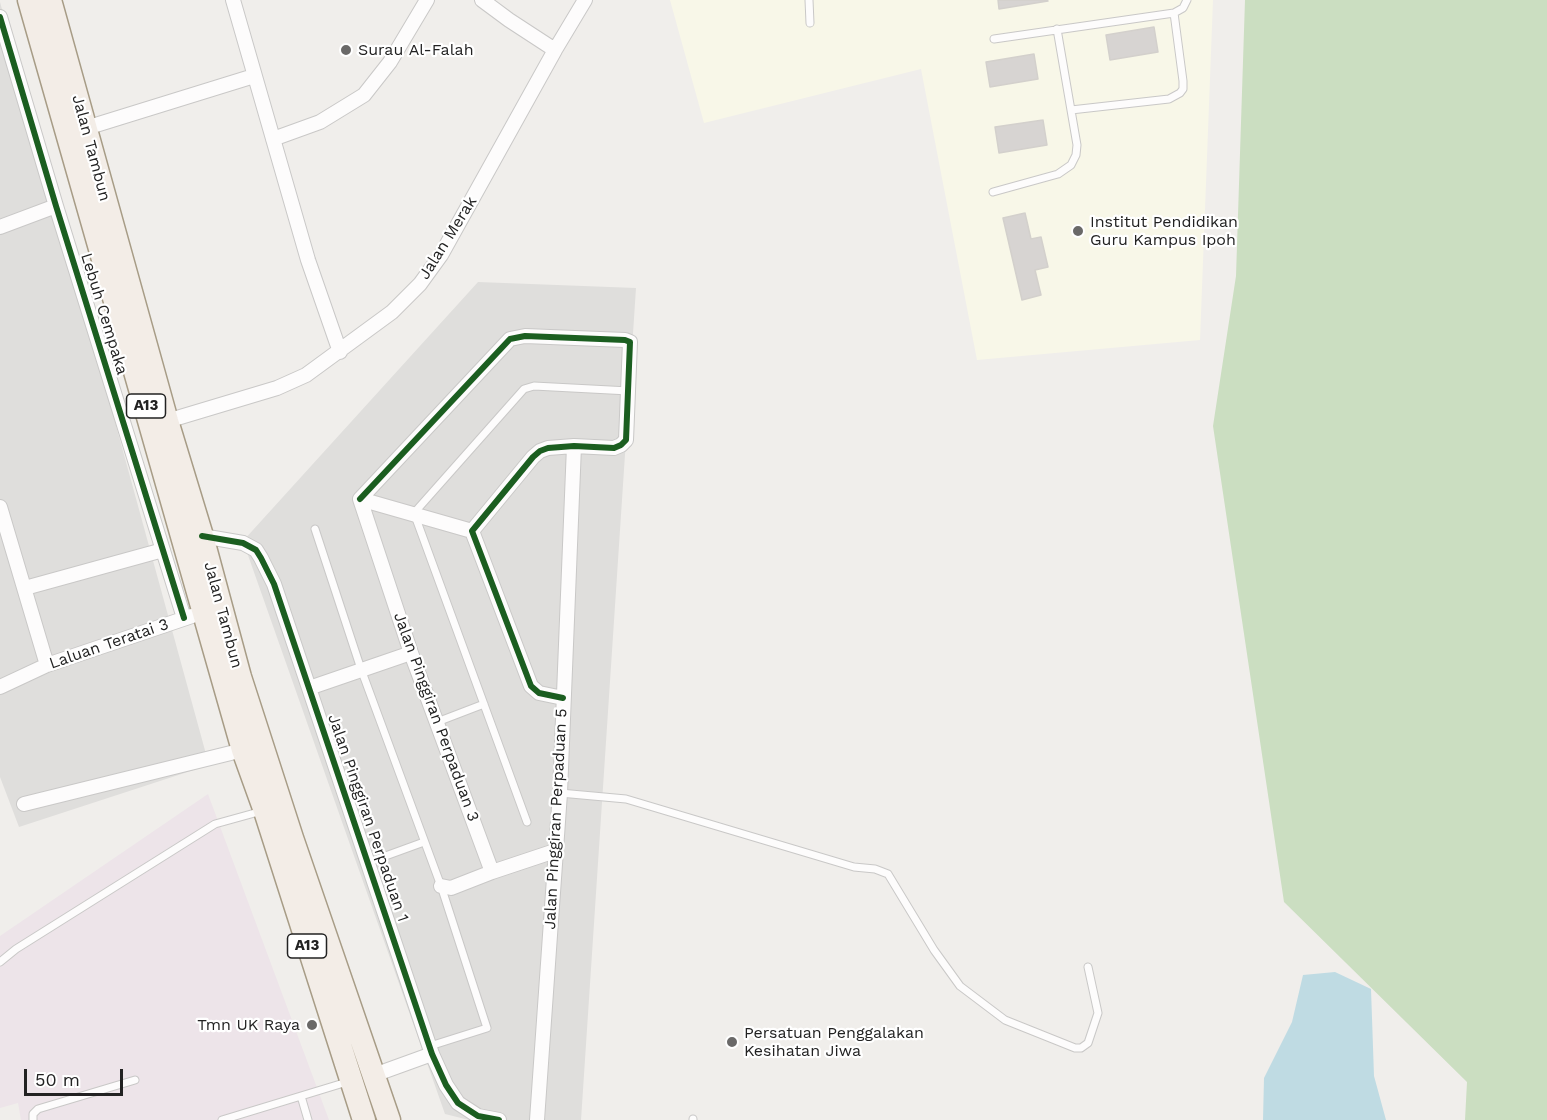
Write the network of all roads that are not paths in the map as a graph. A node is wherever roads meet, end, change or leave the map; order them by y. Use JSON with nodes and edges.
{"nodes":[{"id":1,"x":29,"y":0,"type":"edge"},
{"id":2,"x":50,"y":0,"type":"edge"},
{"id":3,"x":233,"y":0,"type":"edge"},
{"id":4,"x":427,"y":0,"type":"edge"},
{"id":5,"x":482,"y":0,"type":"edge"},
{"id":6,"x":585,"y":0,"type":"edge"},
{"id":7,"x":809,"y":0,"type":"edge"},
{"id":8,"x":1187,"y":0,"type":"edge"},
{"id":9,"x":1174,"y":13,"type":"junction"},
{"id":10,"x":0,"y":17,"type":"edge"},
{"id":11,"x":810,"y":23,"type":"dead end"},
{"id":12,"x":1057,"y":29,"type":"junction"},
{"id":13,"x":994,"y":39,"type":"dead end"},
{"id":14,"x":555,"y":50,"type":"junction"},
{"id":15,"x":254,"y":76,"type":"junction"},
{"id":16,"x":1071,"y":110,"type":"junction"},
{"id":17,"x":86,"y":128,"type":"junction"},
{"id":18,"x":273,"y":138,"type":"junction"},
{"id":19,"x":993,"y":192,"type":"dead end"},
{"id":20,"x":56,"y":206,"type":"junction"},
{"id":21,"x":0,"y":227,"type":"edge"},
{"id":22,"x":340,"y":352,"type":"junction"},
{"id":23,"x":629,"y":391,"type":"junction"},
{"id":24,"x":167,"y":421,"type":"junction"},
{"id":25,"x":574,"y":446,"type":"junction"},
{"id":26,"x":360,"y":499,"type":"junction"},
{"id":27,"x":0,"y":507,"type":"edge"},
{"id":28,"x":414,"y":513,"type":"junction"},
{"id":29,"x":315,"y":529,"type":"dead end"},
{"id":30,"x":472,"y":531,"type":"junction"},
{"id":31,"x":202,"y":536,"type":"junction"},
{"id":32,"x":163,"y":550,"type":"junction"},
{"id":33,"x":25,"y":588,"type":"junction"},
{"id":34,"x":203,"y":612,"type":"junction"},
{"id":35,"x":411,"y":653,"type":"junction"},
{"id":36,"x":47,"y":665,"type":"junction"},
{"id":37,"x":361,"y":669,"type":"junction"},
{"id":38,"x":0,"y":687,"type":"edge"},
{"id":39,"x":309,"y":688,"type":"junction"},
{"id":40,"x":563,"y":698,"type":"junction"},
{"id":41,"x":484,"y":704,"type":"junction"},
{"id":42,"x":251,"y":712,"type":"junction"},
{"id":43,"x":437,"y":722,"type":"junction"},
{"id":44,"x":243,"y":750,"type":"junction"},
{"id":45,"x":560,"y":793,"type":"junction"},
{"id":46,"x":24,"y":804,"type":"dead end"},
{"id":47,"x":265,"y":811,"type":"junction"},
{"id":48,"x":527,"y":822,"type":"dead end"},
{"id":49,"x":424,"y":842,"type":"junction"},
{"id":50,"x":296,"y":850,"type":"junction"},
{"id":51,"x":555,"y":851,"type":"junction"},
{"id":52,"x":369,"y":862,"type":"junction"},
{"id":53,"x":492,"y":872,"type":"junction"},
{"id":54,"x":441,"y":886,"type":"junction"},
{"id":55,"x":0,"y":962,"type":"edge"},
{"id":56,"x":1088,"y":967,"type":"dead end"},
{"id":57,"x":431,"y":1050,"type":"junction"},
{"id":58,"x":363,"y":1078,"type":"junction"},
{"id":59,"x":135,"y":1080,"type":"dead end"},
{"id":60,"x":301,"y":1096,"type":"junction"},
{"id":61,"x":478,"y":1118,"type":"edge"},
{"id":62,"x":33,"y":1120,"type":"edge"},
{"id":63,"x":222,"y":1120,"type":"edge"},
{"id":64,"x":308,"y":1120,"type":"edge"},
{"id":65,"x":364,"y":1120,"type":"edge"},
{"id":66,"x":369,"y":1120,"type":"edge"},
{"id":67,"x":390,"y":1120,"type":"edge"},
{"id":68,"x":499,"y":1120,"type":"edge"},
{"id":69,"x":537,"y":1120,"type":"edge"}],
"edges":[{"from":1,"to":34,"type":"main road","name":"Jalan Tambun","number":"A13"},
{"from":2,"to":17,"type":"main road","name":"Jalan Tambun"},
{"from":3,"to":15,"type":"street"},
{"from":4,"to":18,"type":"street"},
{"from":5,"to":14,"type":"street"},
{"from":6,"to":14,"type":"street","name":"Jalan Merak"},
{"from":7,"to":11,"type":"lane"},
{"from":8,"to":9,"type":"lane"},
{"from":9,"to":12,"type":"lane"},
{"from":9,"to":16,"type":"lane"},
{"from":10,"to":20,"type":"street","name":"Lebuh Cempaka"},
{"from":12,"to":13,"type":"lane"},
{"from":12,"to":16,"type":"lane"},
{"from":14,"to":22,"type":"street","name":"Jalan Merak"},
{"from":15,"to":17,"type":"street"},
{"from":15,"to":18,"type":"street"},
{"from":16,"to":19,"type":"lane"},
{"from":17,"to":24,"type":"main road","name":"Jalan Tambun"},
{"from":18,"to":22,"type":"street"},
{"from":20,"to":21,"type":"street"},
{"from":20,"to":32,"type":"street","name":"Lebuh Cempaka"},
{"from":22,"to":24,"type":"street","name":"Jalan Merak"},
{"from":23,"to":25,"type":"street"},
{"from":23,"to":26,"type":"street"},
{"from":23,"to":28,"type":"lane"},
{"from":24,"to":31,"type":"main road","name":"Jalan Tambun"},
{"from":25,"to":30,"type":"street"},
{"from":25,"to":40,"type":"street","name":"Jalan Pinggiran Perpaduan 5"},
{"from":26,"to":28,"type":"street"},
{"from":26,"to":35,"type":"street","name":"Jalan Pinggiran Perpaduan 3"},
{"from":27,"to":33,"type":"street"},
{"from":28,"to":30,"type":"street"},
{"from":28,"to":41,"type":"lane"},
{"from":29,"to":37,"type":"lane"},
{"from":30,"to":40,"type":"street"},
{"from":31,"to":34,"type":"main road","name":"Jalan Tambun","number":"A13"},
{"from":31,"to":39,"type":"street","name":"Jalan Pinggiran Perpaduan 1"},
{"from":32,"to":33,"type":"street"},
{"from":32,"to":34,"type":"street","name":"Lebuh Cempaka"},
{"from":33,"to":36,"type":"street"},
{"from":34,"to":36,"type":"street","name":"Laluan Teratai 3"},
{"from":34,"to":42,"type":"main road","name":"Jalan Tambun","number":"A13"},
{"from":34,"to":44,"type":"main road","name":"Jalan Tambun","number":"A13"},
{"from":35,"to":37,"type":"street"},
{"from":35,"to":43,"type":"street","name":"Jalan Pinggiran Perpaduan 3"},
{"from":36,"to":38,"type":"street","name":"Laluan Teratai 3"},
{"from":37,"to":39,"type":"street"},
{"from":37,"to":49,"type":"lane"},
{"from":39,"to":52,"type":"street","name":"Jalan Pinggiran Perpaduan 1"},
{"from":40,"to":45,"type":"street","name":"Jalan Pinggiran Perpaduan 5"},
{"from":41,"to":43,"type":"lane"},
{"from":41,"to":48,"type":"lane"},
{"from":42,"to":47,"type":"main road"},
{"from":42,"to":50,"type":"main road","name":"Jalan Tambun","number":"A13"},
{"from":43,"to":53,"type":"street","name":"Jalan Pinggiran Perpaduan 3"},
{"from":44,"to":46,"type":"street"},
{"from":44,"to":47,"type":"main road","name":"Jalan Tambun","number":"A13"},
{"from":45,"to":51,"type":"street","name":"Jalan Pinggiran Perpaduan 5"},
{"from":45,"to":56,"type":"lane"},
{"from":47,"to":50,"type":"main road"},
{"from":47,"to":55,"type":"lane"},
{"from":47,"to":58,"type":"main road","name":"Jalan Tambun","number":"A13"},
{"from":49,"to":52,"type":"lane"},
{"from":49,"to":54,"type":"lane"},
{"from":50,"to":58,"type":"main road","name":"Jalan Tambun","number":"A13"},
{"from":51,"to":53,"type":"street"},
{"from":51,"to":69,"type":"street","name":"Jalan Pinggiran Perpaduan 5"},
{"from":52,"to":57,"type":"street","name":"Jalan Pinggiran Perpaduan 1"},
{"from":53,"to":54,"type":"street"},
{"from":54,"to":57,"type":"lane"},
{"from":57,"to":58,"type":"street"},
{"from":57,"to":61,"type":"street","name":"Jalan Pinggiran Perpaduan 1"},
{"from":58,"to":60,"type":"lane"},
{"from":58,"to":65,"type":"main road","name":"Jalan Tambun","number":"A13"},
{"from":58,"to":66,"type":"main road"},
{"from":58,"to":67,"type":"main road","name":"Jalan Tambun","number":"A13"},
{"from":59,"to":62,"type":"lane"},
{"from":60,"to":63,"type":"lane"},
{"from":60,"to":64,"type":"lane"},
{"from":61,"to":68,"type":"street","name":"Jalan Pinggiran Perpaduan 1"}]}
